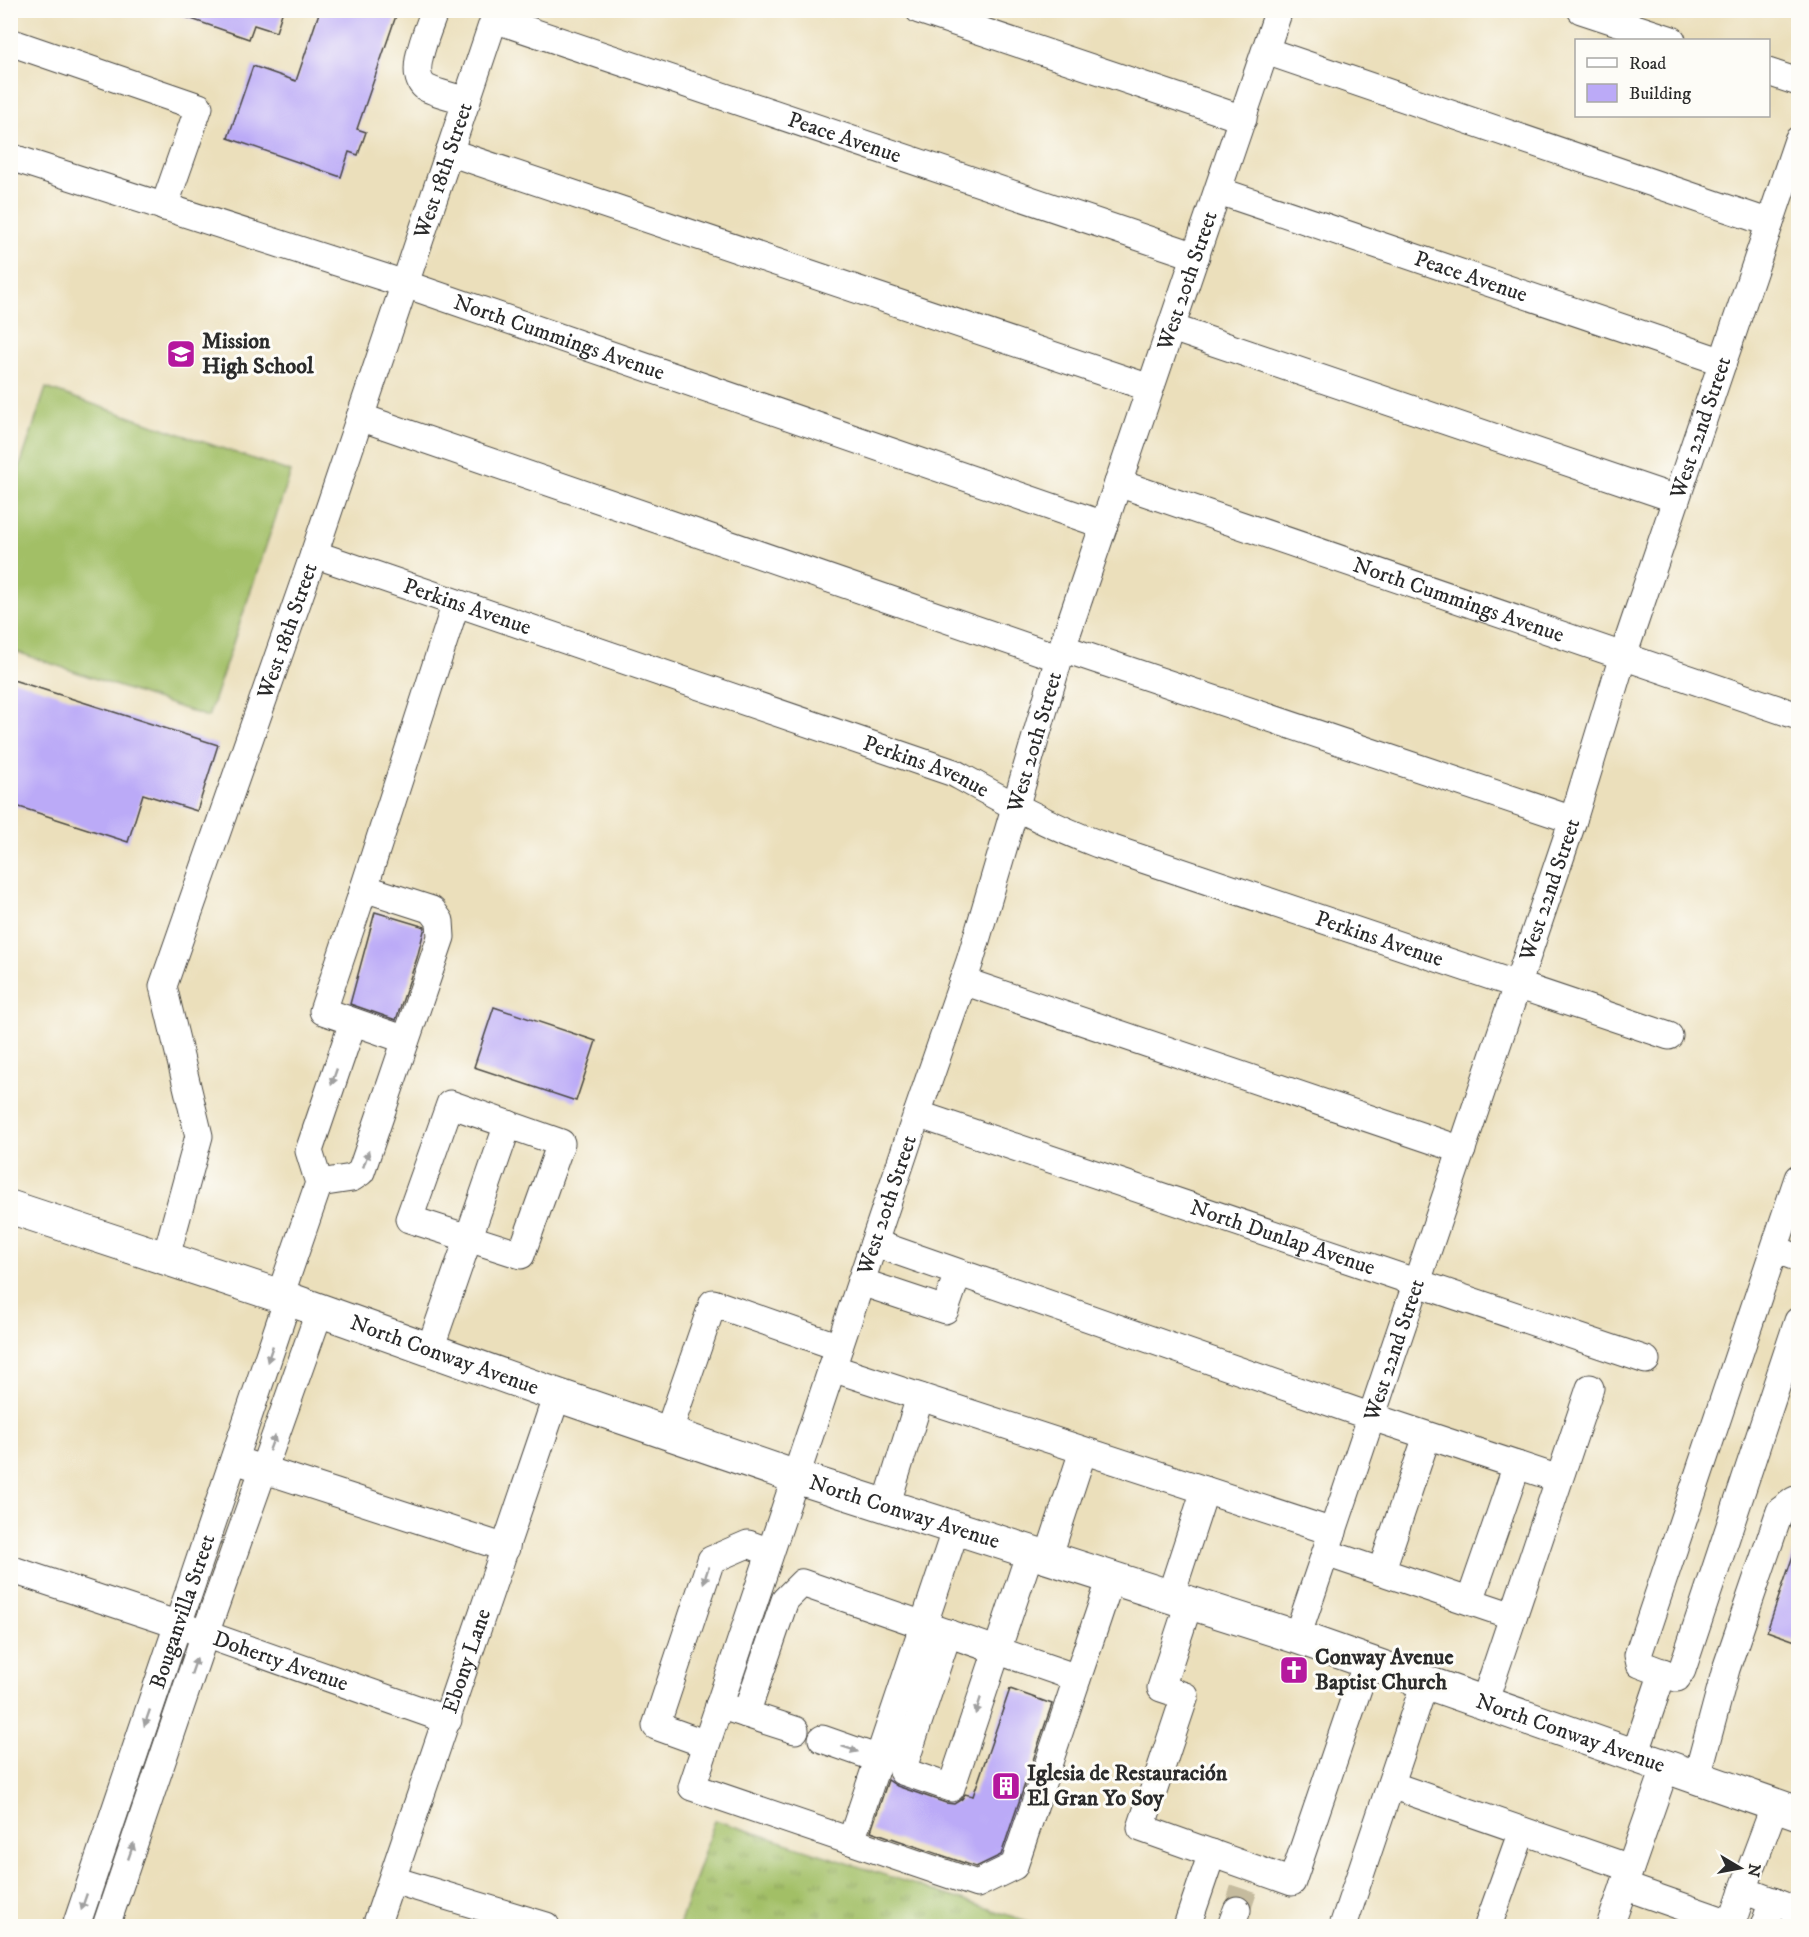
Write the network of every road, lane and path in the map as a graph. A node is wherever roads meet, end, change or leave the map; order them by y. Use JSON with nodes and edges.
{"nodes":[{"id":1,"x":435,"y":10,"type":"edge"},
{"id":2,"x":919,"y":10,"type":"edge"},
{"id":3,"x":1279,"y":10,"type":"edge"},
{"id":4,"x":1581,"y":10,"type":"edge"},
{"id":5,"x":495,"y":15,"type":"edge"},
{"id":6,"x":1669,"y":39,"type":"edge"},
{"id":7,"x":10,"y":42,"type":"edge"},
{"id":8,"x":1266,"y":51,"type":"junction"},
{"id":9,"x":1770,"y":73,"type":"edge"},
{"id":10,"x":1798,"y":82,"type":"edge"},
{"id":11,"x":466,"y":101,"type":"junction"},
{"id":12,"x":1243,"y":119,"type":"junction"},
{"id":13,"x":1798,"y":140,"type":"edge"},
{"id":14,"x":449,"y":152,"type":"junction"},
{"id":15,"x":10,"y":157,"type":"edge"},
{"id":16,"x":1219,"y":191,"type":"junction"},
{"id":17,"x":164,"y":207,"type":"junction"},
{"id":18,"x":1770,"y":223,"type":"junction"},
{"id":19,"x":1196,"y":256,"type":"junction"},
{"id":20,"x":405,"y":284,"type":"junction"},
{"id":21,"x":1172,"y":328,"type":"junction"},
{"id":22,"x":1723,"y":362,"type":"junction"},
{"id":23,"x":1150,"y":388,"type":"junction"},
{"id":24,"x":360,"y":417,"type":"junction"},
{"id":25,"x":1118,"y":483,"type":"junction"},
{"id":26,"x":1676,"y":499,"type":"junction"},
{"id":27,"x":1104,"y":525,"type":"junction"},
{"id":28,"x":314,"y":554,"type":"junction"},
{"id":29,"x":456,"y":603,"type":"junction"},
{"id":30,"x":1061,"y":653,"type":"junction"},
{"id":31,"x":1623,"y":656,"type":"junction"},
{"id":32,"x":1798,"y":716,"type":"edge"},
{"id":33,"x":1015,"y":807,"type":"junction"},
{"id":34,"x":1573,"y":820,"type":"junction"},
{"id":35,"x":364,"y":888,"type":"junction"},
{"id":36,"x":963,"y":981,"type":"junction"},
{"id":37,"x":1518,"y":986,"type":"junction"},
{"id":38,"x":353,"y":1022,"type":"junction"},
{"id":39,"x":1669,"y":1036,"type":"dead end"},
{"id":40,"x":406,"y":1040,"type":"junction"},
{"id":41,"x":917,"y":1114,"type":"junction"},
{"id":42,"x":508,"y":1124,"type":"junction"},
{"id":43,"x":1462,"y":1150,"type":"junction"},
{"id":44,"x":1798,"y":1178,"type":"edge"},
{"id":45,"x":319,"y":1183,"type":"junction"},
{"id":46,"x":10,"y":1207,"type":"edge"},
{"id":47,"x":468,"y":1238,"type":"junction"},
{"id":48,"x":874,"y":1244,"type":"junction"},
{"id":49,"x":1787,"y":1253,"type":"edge"},
{"id":50,"x":166,"y":1257,"type":"junction"},
{"id":51,"x":958,"y":1273,"type":"junction"},
{"id":52,"x":861,"y":1282,"type":"junction"},
{"id":53,"x":1418,"y":1282,"type":"junction"},
{"id":54,"x":284,"y":1297,"type":"junction"},
{"id":55,"x":320,"y":1310,"type":"junction"},
{"id":56,"x":1798,"y":1321,"type":"edge"},
{"id":57,"x":430,"y":1349,"type":"junction"},
{"id":58,"x":836,"y":1358,"type":"junction"},
{"id":59,"x":1646,"y":1360,"type":"dead end"},
{"id":60,"x":1590,"y":1388,"type":"dead end"},
{"id":61,"x":557,"y":1395,"type":"junction"},
{"id":62,"x":920,"y":1397,"type":"junction"},
{"id":63,"x":1372,"y":1417,"type":"junction"},
{"id":64,"x":668,"y":1433,"type":"junction"},
{"id":65,"x":1427,"y":1436,"type":"junction"},
{"id":66,"x":1083,"y":1451,"type":"junction"},
{"id":67,"x":234,"y":1459,"type":"junction"},
{"id":68,"x":1517,"y":1466,"type":"junction"},
{"id":69,"x":263,"y":1470,"type":"junction"},
{"id":70,"x":796,"y":1477,"type":"junction"},
{"id":71,"x":1559,"y":1479,"type":"junction"},
{"id":72,"x":1205,"y":1490,"type":"junction"},
{"id":73,"x":1798,"y":1501,"type":"edge"},
{"id":74,"x":886,"y":1506,"type":"junction"},
{"id":75,"x":956,"y":1528,"type":"junction"},
{"id":76,"x":1329,"y":1543,"type":"junction"},
{"id":77,"x":506,"y":1548,"type":"junction"},
{"id":78,"x":770,"y":1552,"type":"junction"},
{"id":79,"x":1039,"y":1555,"type":"junction"},
{"id":80,"x":10,"y":1569,"type":"edge"},
{"id":81,"x":1381,"y":1572,"type":"junction"},
{"id":82,"x":1111,"y":1578,"type":"junction"},
{"id":83,"x":1180,"y":1600,"type":"junction"},
{"id":84,"x":1470,"y":1601,"type":"junction"},
{"id":85,"x":1513,"y":1616,"type":"junction"},
{"id":86,"x":747,"y":1623,"type":"junction"},
{"id":87,"x":179,"y":1625,"type":"junction"},
{"id":88,"x":936,"y":1629,"type":"junction"},
{"id":89,"x":774,"y":1632,"type":"junction"},
{"id":90,"x":205,"y":1634,"type":"junction"},
{"id":91,"x":1297,"y":1637,"type":"junction"},
{"id":92,"x":997,"y":1651,"type":"junction"},
{"id":93,"x":1367,"y":1662,"type":"junction"},
{"id":94,"x":1663,"y":1672,"type":"junction"},
{"id":95,"x":1077,"y":1678,"type":"junction"},
{"id":96,"x":1425,"y":1682,"type":"junction"},
{"id":97,"x":1484,"y":1703,"type":"junction"},
{"id":98,"x":719,"y":1705,"type":"junction"},
{"id":99,"x":747,"y":1714,"type":"junction"},
{"id":100,"x":448,"y":1720,"type":"junction"},
{"id":101,"x":795,"y":1730,"type":"dead end"},
{"id":102,"x":822,"y":1739,"type":"dead end"},
{"id":103,"x":706,"y":1744,"type":"junction"},
{"id":104,"x":1635,"y":1755,"type":"junction"},
{"id":105,"x":879,"y":1759,"type":"junction"},
{"id":106,"x":1666,"y":1766,"type":"junction"},
{"id":107,"x":1697,"y":1777,"type":"junction"},
{"id":108,"x":124,"y":1784,"type":"junction"},
{"id":109,"x":1390,"y":1785,"type":"junction"},
{"id":110,"x":150,"y":1795,"type":"junction"},
{"id":111,"x":1787,"y":1809,"type":"edge"},
{"id":112,"x":1522,"y":1831,"type":"junction"},
{"id":113,"x":851,"y":1841,"type":"junction"},
{"id":114,"x":1212,"y":1853,"type":"junction"},
{"id":115,"x":1627,"y":1877,"type":"junction"},
{"id":116,"x":393,"y":1880,"type":"junction"},
{"id":117,"x":1743,"y":1890,"type":"junction"},
{"id":118,"x":1241,"y":1898,"type":"edge"},
{"id":119,"x":1790,"y":1907,"type":"edge"},
{"id":120,"x":1731,"y":1925,"type":"edge"},
{"id":121,"x":76,"y":1926,"type":"edge"},
{"id":122,"x":106,"y":1926,"type":"edge"},
{"id":123,"x":376,"y":1926,"type":"edge"},
{"id":124,"x":546,"y":1926,"type":"edge"},
{"id":125,"x":1187,"y":1926,"type":"edge"},
{"id":126,"x":1343,"y":1926,"type":"edge"},
{"id":127,"x":1488,"y":1926,"type":"edge"},
{"id":128,"x":1610,"y":1926,"type":"edge"},
{"id":129,"x":1764,"y":1926,"type":"edge"},
{"id":130,"x":1792,"y":1926,"type":"edge"}],
"edges":[{"from":1,"to":11,"type":"street"},
{"from":2,"to":12,"type":"street"},
{"from":3,"to":8,"type":"street","name":"West 20th Street"},
{"from":4,"to":6,"type":"street"},
{"from":5,"to":11,"type":"street","name":"West 18th Street"},
{"from":5,"to":19,"type":"street","name":"Peace Avenue"},
{"from":7,"to":17,"type":"street"},
{"from":8,"to":12,"type":"street","name":"West 20th Street"},
{"from":8,"to":18,"type":"street"},
{"from":9,"to":10,"type":"street"},
{"from":11,"to":14,"type":"street","name":"West 18th Street"},
{"from":12,"to":16,"type":"street","name":"West 20th Street"},
{"from":13,"to":18,"type":"street","name":"West 22nd Street"},
{"from":14,"to":20,"type":"street","name":"West 18th Street"},
{"from":14,"to":23,"type":"street"},
{"from":15,"to":17,"type":"street","name":"North Cummings Avenue"},
{"from":16,"to":19,"type":"street","name":"West 20th Street"},
{"from":16,"to":22,"type":"street","name":"Peace Avenue"},
{"from":17,"to":20,"type":"street","name":"North Cummings Avenue"},
{"from":18,"to":22,"type":"street","name":"West 22nd Street"},
{"from":19,"to":21,"type":"street","name":"West 20th Street"},
{"from":20,"to":24,"type":"street","name":"West 18th Street"},
{"from":20,"to":27,"type":"street","name":"North Cummings Avenue"},
{"from":21,"to":23,"type":"street","name":"West 20th Street"},
{"from":21,"to":26,"type":"street"},
{"from":22,"to":26,"type":"street","name":"West 22nd Street"},
{"from":23,"to":25,"type":"street","name":"West 20th Street"},
{"from":24,"to":28,"type":"street","name":"West 18th Street"},
{"from":24,"to":30,"type":"street"},
{"from":25,"to":27,"type":"street","name":"West 20th Street"},
{"from":25,"to":31,"type":"street","name":"North Cummings Avenue"},
{"from":26,"to":31,"type":"street","name":"West 22nd Street"},
{"from":27,"to":30,"type":"street","name":"West 20th Street"},
{"from":28,"to":29,"type":"street","name":"Perkins Avenue"},
{"from":28,"to":50,"type":"street","name":"West 18th Street"},
{"from":29,"to":33,"type":"street","name":"Perkins Avenue"},
{"from":29,"to":35,"type":"street"},
{"from":30,"to":33,"type":"street","name":"West 20th Street"},
{"from":30,"to":34,"type":"street"},
{"from":31,"to":32,"type":"street","name":"North Cummings Avenue"},
{"from":31,"to":34,"type":"street","name":"West 22nd Street"},
{"from":33,"to":36,"type":"street","name":"West 20th Street"},
{"from":33,"to":37,"type":"street","name":"Perkins Avenue"},
{"from":34,"to":37,"type":"street","name":"West 22nd Street"},
{"from":35,"to":38,"type":"street"},
{"from":35,"to":40,"type":"street"},
{"from":36,"to":41,"type":"street","name":"West 20th Street"},
{"from":36,"to":43,"type":"street"},
{"from":37,"to":39,"type":"street","name":"Perkins Avenue"},
{"from":37,"to":43,"type":"street","name":"West 22nd Street"},
{"from":38,"to":40,"type":"street"},
{"from":38,"to":45,"type":"street","one_way":true},
{"from":45,"to":40,"type":"street","one_way":true},
{"from":41,"to":48,"type":"street","name":"West 20th Street"},
{"from":41,"to":53,"type":"street","name":"North Dunlap Avenue"},
{"from":42,"to":47,"type":"street"},
{"from":42,"to":47,"type":"street"},
{"from":42,"to":47,"type":"street"},
{"from":43,"to":53,"type":"street","name":"West 22nd Street"},
{"from":44,"to":49,"type":"street"},
{"from":45,"to":54,"type":"street","name":"Bouganvilla Street"},
{"from":46,"to":50,"type":"main road","name":"North Conway Avenue"},
{"from":47,"to":57,"type":"street"},
{"from":48,"to":51,"type":"street"},
{"from":48,"to":52,"type":"street","name":"West 20th Street"},
{"from":49,"to":94,"type":"street"},
{"from":50,"to":54,"type":"main road","name":"North Conway Avenue"},
{"from":51,"to":52,"type":"street"},
{"from":51,"to":63,"type":"street"},
{"from":52,"to":58,"type":"street","name":"West 20th Street"},
{"from":53,"to":59,"type":"street","name":"North Dunlap Avenue"},
{"from":53,"to":63,"type":"street","name":"West 22nd Street"},
{"from":54,"to":55,"type":"main road","name":"North Conway Avenue"},
{"from":54,"to":67,"type":"street","name":"Bouganvilla Street","one_way":true},
{"from":55,"to":57,"type":"main road","name":"North Conway Avenue"},
{"from":69,"to":55,"type":"street","name":"Bouganvilla Street","one_way":true},
{"from":56,"to":94,"type":"street"},
{"from":57,"to":61,"type":"main road","name":"North Conway Avenue"},
{"from":58,"to":62,"type":"street"},
{"from":58,"to":64,"type":"street"},
{"from":58,"to":70,"type":"street","name":"West 20th Street"},
{"from":60,"to":71,"type":"street"},
{"from":61,"to":64,"type":"main road","name":"North Conway Avenue"},
{"from":61,"to":77,"type":"street","name":"Ebony Lane"},
{"from":62,"to":66,"type":"street"},
{"from":62,"to":74,"type":"street"},
{"from":63,"to":65,"type":"street"},
{"from":63,"to":76,"type":"street","name":"West 22nd Street"},
{"from":64,"to":70,"type":"main road","name":"North Conway Avenue"},
{"from":65,"to":68,"type":"street"},
{"from":65,"to":81,"type":"street"},
{"from":66,"to":72,"type":"street"},
{"from":66,"to":79,"type":"street"},
{"from":67,"to":69,"type":"street"},
{"from":67,"to":87,"type":"street","name":"Bouganvilla Street"},
{"from":68,"to":71,"type":"street"},
{"from":68,"to":84,"type":"street"},
{"from":69,"to":77,"type":"street"},
{"from":69,"to":90,"type":"street","name":"Bouganvilla Street"},
{"from":70,"to":74,"type":"main road","name":"North Conway Avenue"},
{"from":70,"to":78,"type":"street","name":"West 20th Street"},
{"from":71,"to":85,"type":"street"},
{"from":72,"to":76,"type":"street"},
{"from":72,"to":83,"type":"street"},
{"from":73,"to":107,"type":"street"},
{"from":74,"to":75,"type":"main road","name":"North Conway Avenue"},
{"from":75,"to":79,"type":"main road","name":"North Conway Avenue"},
{"from":75,"to":88,"type":"street"},
{"from":76,"to":81,"type":"street"},
{"from":76,"to":91,"type":"street","name":"West 22nd Street"},
{"from":77,"to":100,"type":"street","name":"Ebony Lane"},
{"from":78,"to":86,"type":"street","name":"West 20th Street"},
{"from":78,"to":103,"type":"street","one_way":true},
{"from":79,"to":82,"type":"main road","name":"North Conway Avenue"},
{"from":79,"to":92,"type":"street"},
{"from":80,"to":87,"type":"street","name":"Doherty Avenue"},
{"from":81,"to":84,"type":"street"},
{"from":82,"to":83,"type":"main road","name":"North Conway Avenue"},
{"from":82,"to":95,"type":"street"},
{"from":83,"to":91,"type":"main road","name":"North Conway Avenue"},
{"from":83,"to":114,"type":"street"},
{"from":84,"to":85,"type":"street"},
{"from":85,"to":97,"type":"street"},
{"from":86,"to":89,"type":"street"},
{"from":86,"to":98,"type":"street","name":"West 20th Street"},
{"from":87,"to":90,"type":"street","name":"Doherty Avenue"},
{"from":87,"to":108,"type":"street","name":"Bouganvilla Street","one_way":true},
{"from":88,"to":89,"type":"street"},
{"from":88,"to":92,"type":"street"},
{"from":92,"to":88,"type":"street","one_way":true},
{"from":88,"to":105,"type":"street"},
{"from":89,"to":99,"type":"street"},
{"from":90,"to":100,"type":"street","name":"Doherty Avenue"},
{"from":110,"to":90,"type":"street","name":"Bouganvilla Street","one_way":true},
{"from":91,"to":93,"type":"main road","name":"North Conway Avenue"},
{"from":92,"to":95,"type":"street"},
{"from":93,"to":96,"type":"main road","name":"North Conway Avenue"},
{"from":93,"to":118,"type":"street"},
{"from":94,"to":104,"type":"street"},
{"from":95,"to":113,"type":"street"},
{"from":96,"to":97,"type":"main road","name":"North Conway Avenue"},
{"from":96,"to":109,"type":"street"},
{"from":97,"to":104,"type":"main road","name":"North Conway Avenue"},
{"from":98,"to":99,"type":"street"},
{"from":98,"to":103,"type":"street","name":"West 20th Street"},
{"from":99,"to":101,"type":"street"},
{"from":100,"to":116,"type":"street","name":"Ebony Lane"},
{"from":102,"to":105,"type":"street","one_way":true},
{"from":103,"to":113,"type":"street","name":"West 20th Street"},
{"from":104,"to":106,"type":"main road","name":"North Conway Avenue"},
{"from":105,"to":113,"type":"street"},
{"from":106,"to":107,"type":"main road","name":"North Conway Avenue"},
{"from":106,"to":115,"type":"street"},
{"from":107,"to":111,"type":"main road","name":"North Conway Avenue"},
{"from":108,"to":110,"type":"street"},
{"from":108,"to":121,"type":"street","name":"Bouganvilla Street","one_way":true},
{"from":109,"to":112,"type":"street"},
{"from":109,"to":126,"type":"street"},
{"from":122,"to":110,"type":"street","name":"Bouganvilla Street","one_way":true},
{"from":111,"to":117,"type":"street"},
{"from":112,"to":115,"type":"street"},
{"from":112,"to":127,"type":"street"},
{"from":114,"to":118,"type":"street"},
{"from":114,"to":125,"type":"street"},
{"from":115,"to":120,"type":"street"},
{"from":115,"to":128,"type":"street"},
{"from":116,"to":123,"type":"street","name":"Ebony Lane"},
{"from":116,"to":124,"type":"street"},
{"from":117,"to":119,"type":"street"},
{"from":117,"to":120,"type":"street"},
{"from":119,"to":129,"type":"street"},
{"from":119,"to":130,"type":"street"}]}
